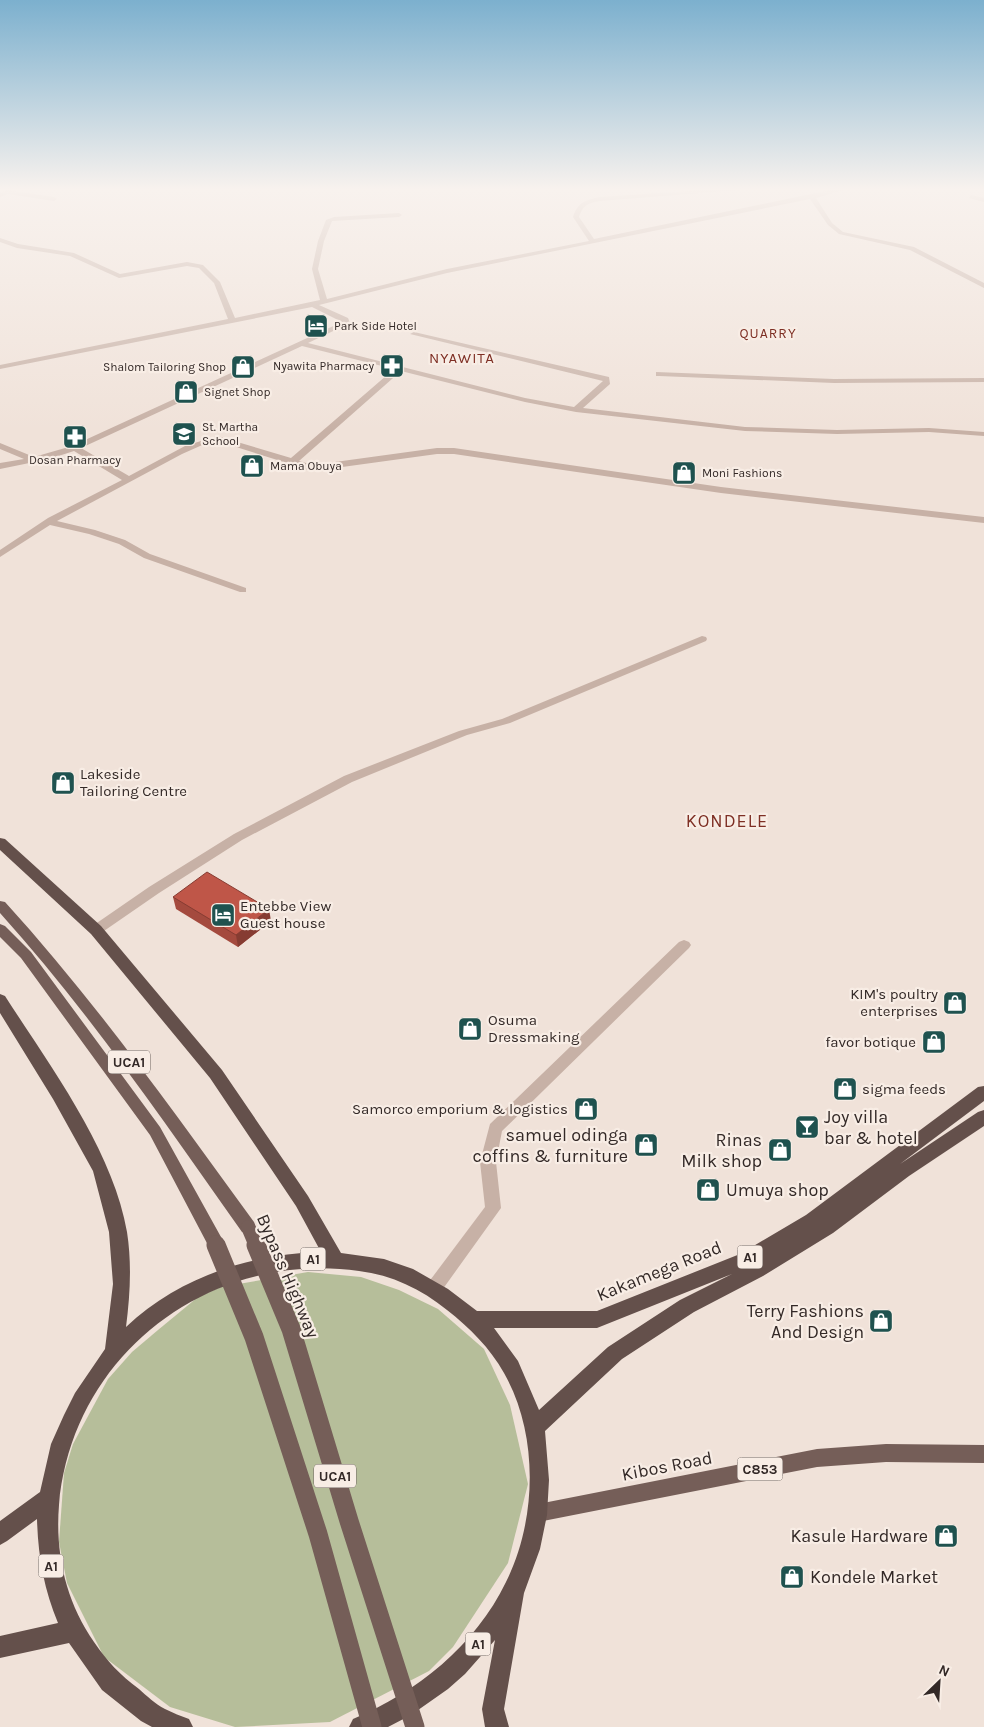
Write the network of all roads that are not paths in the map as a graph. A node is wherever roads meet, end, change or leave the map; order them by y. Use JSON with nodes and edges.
{"nodes":[{"id":1,"x":103,"y":269,"type":"edge"},
{"id":2,"x":161,"y":269,"type":"edge"},
{"id":3,"x":204,"y":269,"type":"edge"},
{"id":4,"x":316,"y":269,"type":"edge"},
{"id":5,"x":461,"y":269,"type":"edge"},
{"id":6,"x":950,"y":269,"type":"edge"},
{"id":7,"x":984,"y":286,"type":"edge"},
{"id":8,"x":324,"y":302,"type":"junction"},
{"id":9,"x":314,"y":305,"type":"junction"},
{"id":10,"x":232,"y":320,"type":"junction"},
{"id":11,"x":414,"y":334,"type":"dead end"},
{"id":12,"x":302,"y":344,"type":"junction"},
{"id":13,"x":0,"y":368,"type":"edge"},
{"id":14,"x":398,"y":370,"type":"junction"},
{"id":15,"x":659,"y":374,"type":"dead end"},
{"id":16,"x":984,"y":380,"type":"edge"},
{"id":17,"x":576,"y":410,"type":"junction"},
{"id":18,"x":984,"y":434,"type":"edge"},
{"id":19,"x":0,"y":446,"type":"edge"},
{"id":20,"x":76,"y":448,"type":"junction"},
{"id":21,"x":32,"y":459,"type":"junction"},
{"id":22,"x":292,"y":463,"type":"junction"},
{"id":23,"x":0,"y":466,"type":"edge"},
{"id":24,"x":129,"y":480,"type":"junction"},
{"id":25,"x":984,"y":520,"type":"edge"},
{"id":26,"x":50,"y":522,"type":"junction"},
{"id":27,"x":0,"y":554,"type":"edge"},
{"id":28,"x":243,"y":590,"type":"dead end"},
{"id":29,"x":702,"y":639,"type":"dead end"},
{"id":30,"x":0,"y":842,"type":"edge"},
{"id":31,"x":0,"y":904,"type":"edge"},
{"id":32,"x":0,"y":930,"type":"edge"},
{"id":33,"x":96,"y":930,"type":"junction"},
{"id":34,"x":684,"y":945,"type":"dead end"},
{"id":35,"x":0,"y":1000,"type":"edge"},
{"id":36,"x":984,"y":1092,"type":"edge"},
{"id":37,"x":984,"y":1117,"type":"edge"},
{"id":38,"x":335,"y":1259,"type":"junction"},
{"id":39,"x":434,"y":1288,"type":"junction"},
{"id":40,"x":476,"y":1320,"type":"junction"},
{"id":41,"x":114,"y":1352,"type":"junction"},
{"id":42,"x":535,"y":1427,"type":"junction"},
{"id":43,"x":984,"y":1454,"type":"edge"},
{"id":44,"x":49,"y":1498,"type":"junction"},
{"id":45,"x":538,"y":1513,"type":"junction"},
{"id":46,"x":0,"y":1534,"type":"edge"},
{"id":47,"x":516,"y":1587,"type":"junction"},
{"id":48,"x":72,"y":1631,"type":"junction"},
{"id":49,"x":0,"y":1647,"type":"edge"},
{"id":50,"x":181,"y":1727,"type":"edge"},
{"id":51,"x":361,"y":1727,"type":"edge"},
{"id":52,"x":372,"y":1727,"type":"edge"},
{"id":53,"x":415,"y":1727,"type":"edge"},
{"id":54,"x":497,"y":1727,"type":"edge"}],
"edges":[{"from":1,"to":2,"type":"street"},
{"from":3,"to":10,"type":"street"},
{"from":4,"to":8,"type":"street"},
{"from":5,"to":8,"type":"street"},
{"from":6,"to":7,"type":"street"},
{"from":8,"to":9,"type":"street"},
{"from":9,"to":10,"type":"street"},
{"from":9,"to":12,"type":"street"},
{"from":10,"to":13,"type":"street"},
{"from":11,"to":17,"type":"street"},
{"from":12,"to":14,"type":"street"},
{"from":12,"to":20,"type":"street"},
{"from":14,"to":17,"type":"street"},
{"from":14,"to":22,"type":"street"},
{"from":15,"to":16,"type":"street"},
{"from":17,"to":18,"type":"street"},
{"from":19,"to":21,"type":"street"},
{"from":20,"to":21,"type":"street"},
{"from":20,"to":24,"type":"street"},
{"from":21,"to":23,"type":"street"},
{"from":22,"to":24,"type":"street"},
{"from":22,"to":25,"type":"street"},
{"from":24,"to":26,"type":"street"},
{"from":26,"to":27,"type":"street"},
{"from":26,"to":28,"type":"street"},
{"from":29,"to":33,"type":"street"},
{"from":30,"to":33,"type":"highway"},
{"from":31,"to":53,"type":"main road","name":"Bypass Highway","number":"UCA1","bridge":true},
{"from":32,"to":52,"type":"main road","number":"UCA1","bridge":true},
{"from":33,"to":38,"type":"highway"},
{"from":34,"to":39,"type":"street"},
{"from":35,"to":41,"type":"highway"},
{"from":36,"to":40,"type":"highway","name":"Kakamega Road","number":"A1"},
{"from":37,"to":42,"type":"highway","number":"A1"},
{"from":38,"to":39,"type":"highway","number":"A1"},
{"from":38,"to":41,"type":"highway","number":"A1"},
{"from":39,"to":40,"type":"highway","number":"A1"},
{"from":40,"to":42,"type":"highway","number":"A1"},
{"from":41,"to":44,"type":"highway","number":"A1"},
{"from":42,"to":45,"type":"highway","number":"A1"},
{"from":43,"to":45,"type":"main road","name":"Kibos Road","number":"C853"},
{"from":44,"to":46,"type":"highway"},
{"from":44,"to":48,"type":"highway","number":"A1"},
{"from":45,"to":47,"type":"highway","number":"A1"},
{"from":47,"to":51,"type":"highway","number":"A1"},
{"from":47,"to":54,"type":"highway"},
{"from":48,"to":49,"type":"highway"},
{"from":48,"to":50,"type":"highway","number":"A1"}]}
